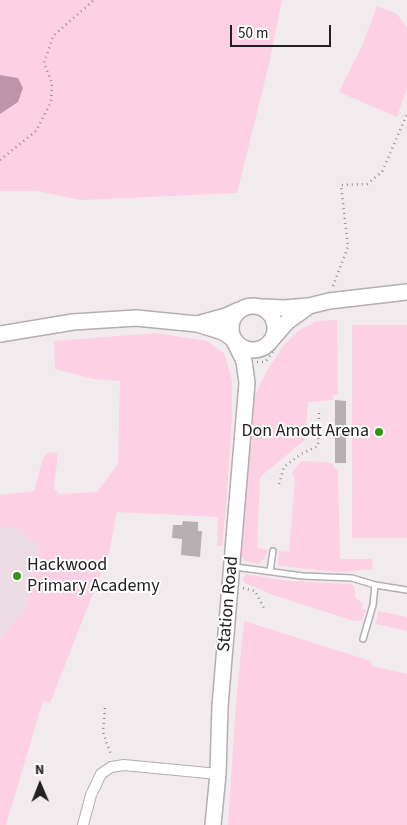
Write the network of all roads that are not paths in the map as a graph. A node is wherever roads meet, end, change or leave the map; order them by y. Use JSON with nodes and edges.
{"nodes":[{"id":1,"x":407,"y":292,"type":"edge"},
{"id":2,"x":310,"y":306,"type":"junction"},
{"id":3,"x":263,"y":307,"type":"junction"},
{"id":4,"x":239,"y":310,"type":"junction"},
{"id":5,"x":197,"y":324,"type":"junction"},
{"id":6,"x":0,"y":334,"type":"edge"},
{"id":7,"x":234,"y":340,"type":"junction"},
{"id":8,"x":270,"y":342,"type":"junction"},
{"id":9,"x":247,"y":382,"type":"junction"},
{"id":10,"x":273,"y":551,"type":"dead end"},
{"id":11,"x":232,"y":567,"type":"junction"},
{"id":12,"x":270,"y":571,"type":"junction"},
{"id":13,"x":375,"y":585,"type":"junction"},
{"id":14,"x":407,"y":590,"type":"edge"},
{"id":15,"x":363,"y":639,"type":"dead end"},
{"id":16,"x":218,"y":774,"type":"junction"},
{"id":17,"x":84,"y":825,"type":"edge"},
{"id":18,"x":213,"y":825,"type":"edge"}],
"edges":[{"from":1,"to":2,"type":"main road"},
{"from":2,"to":3,"type":"main road"},
{"from":2,"to":8,"type":"main road","name":"Station Road"},
{"from":3,"to":4,"type":"main road"},
{"from":3,"to":8,"type":"main road"},
{"from":4,"to":5,"type":"main road"},
{"from":4,"to":7,"type":"main road"},
{"from":5,"to":6,"type":"main road"},
{"from":5,"to":7,"type":"main road"},
{"from":7,"to":8,"type":"main road"},
{"from":7,"to":9,"type":"main road","name":"Station Road"},
{"from":8,"to":9,"type":"main road","name":"Station Road"},
{"from":9,"to":11,"type":"main road","name":"Station Road"},
{"from":10,"to":12,"type":"lane"},
{"from":11,"to":12,"type":"lane"},
{"from":11,"to":16,"type":"main road","name":"Station Road"},
{"from":12,"to":13,"type":"lane"},
{"from":13,"to":14,"type":"lane"},
{"from":13,"to":15,"type":"lane"},
{"from":16,"to":17,"type":"street"},
{"from":16,"to":18,"type":"main road","name":"Station Road"}]}
